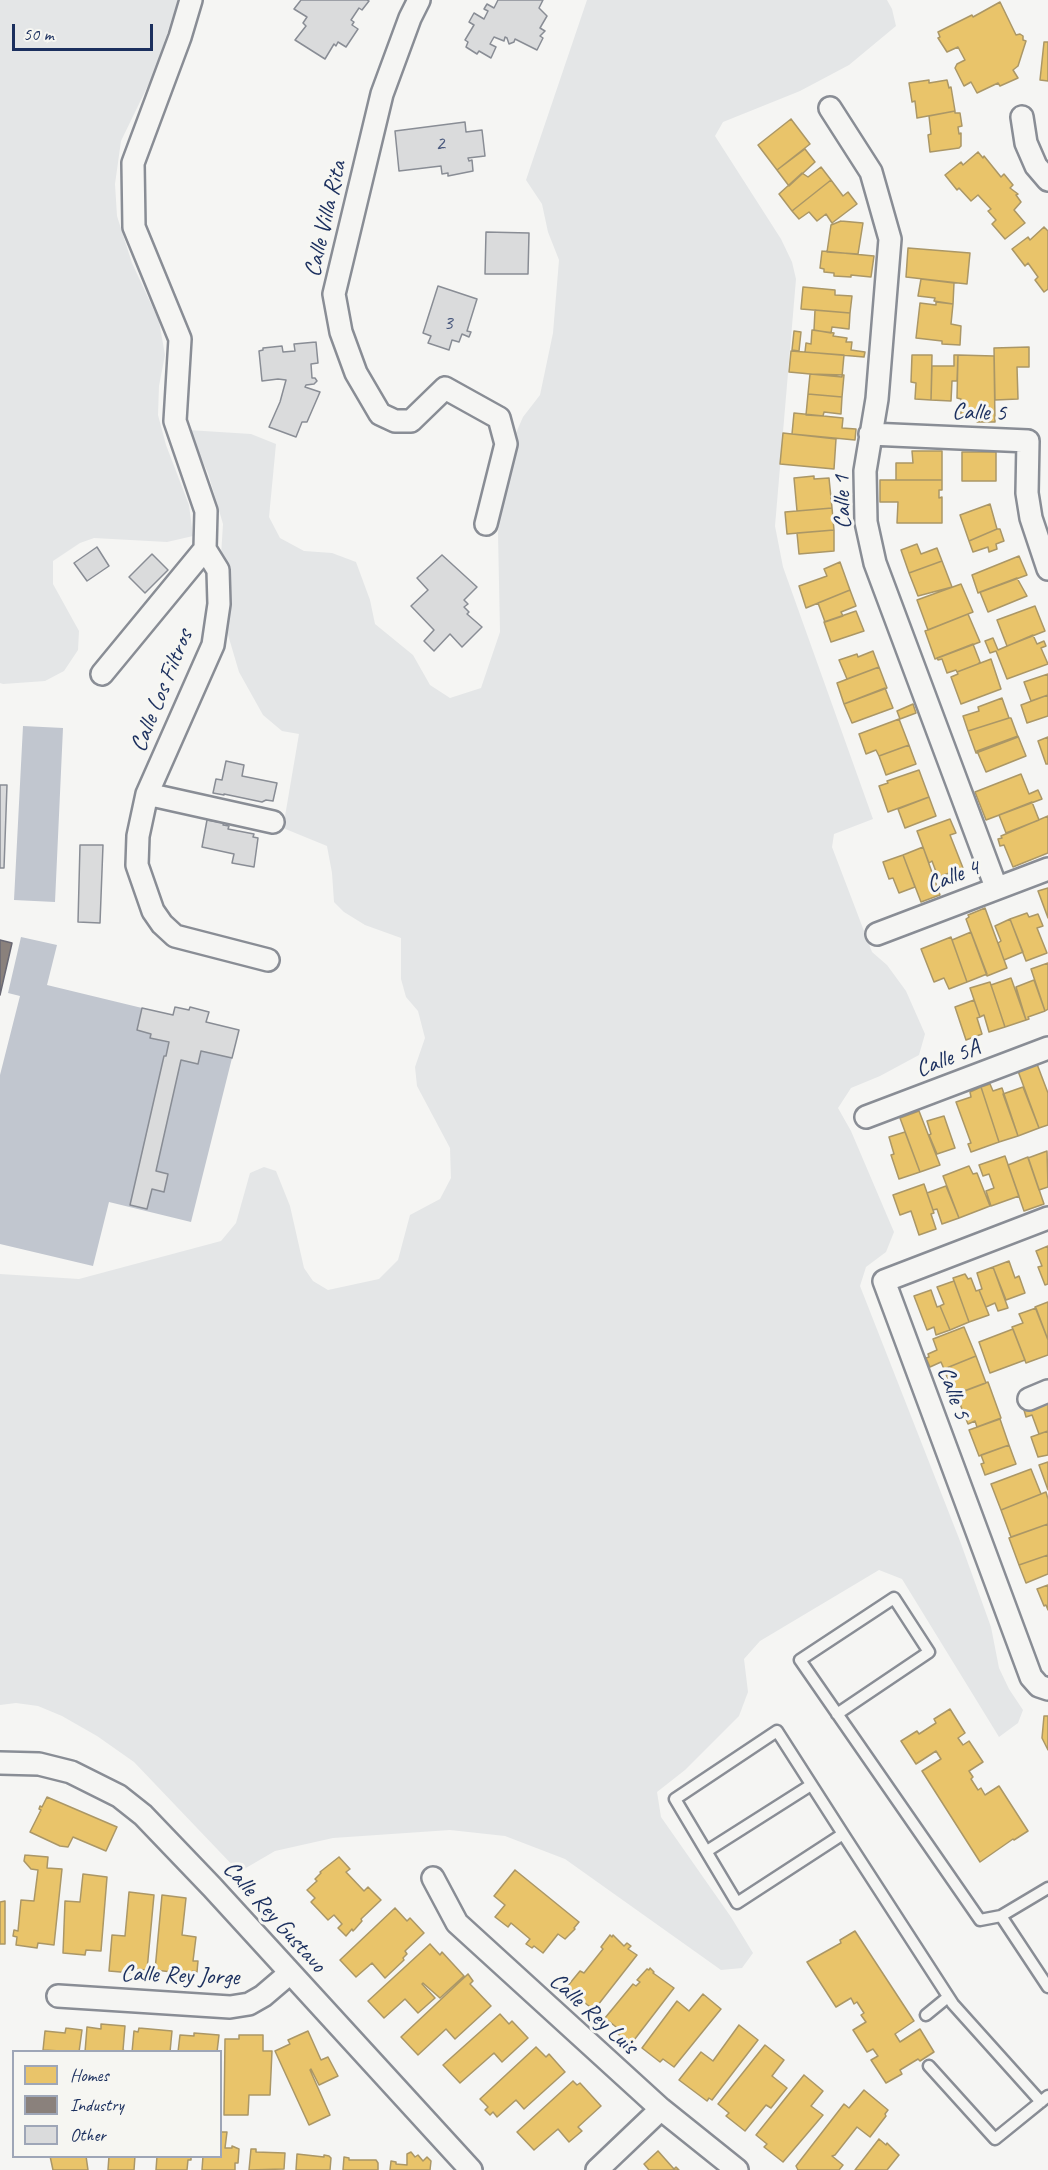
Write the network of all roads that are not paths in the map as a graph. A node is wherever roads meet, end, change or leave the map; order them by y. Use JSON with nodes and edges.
{"nodes":[{"id":1,"x":191,"y":0,"type":"edge"},
{"id":2,"x":419,"y":0,"type":"edge"},
{"id":3,"x":830,"y":108,"type":"dead end"},
{"id":4,"x":1022,"y":117,"type":"dead end"},
{"id":5,"x":1048,"y":180,"type":"edge"},
{"id":6,"x":870,"y":434,"type":"junction"},
{"id":7,"x":486,"y":524,"type":"dead end"},
{"id":8,"x":206,"y":549,"type":"junction"},
{"id":9,"x":1048,"y":569,"type":"edge"},
{"id":10,"x":102,"y":674,"type":"dead end"},
{"id":11,"x":147,"y":794,"type":"junction"},
{"id":12,"x":273,"y":822,"type":"dead end"},
{"id":13,"x":1048,"y":869,"type":"edge"},
{"id":14,"x":996,"y":887,"type":"junction"},
{"id":15,"x":877,"y":934,"type":"dead end"},
{"id":16,"x":268,"y":960,"type":"dead end"},
{"id":17,"x":1048,"y":1048,"type":"edge"},
{"id":18,"x":866,"y":1117,"type":"dead end"},
{"id":19,"x":1048,"y":1218,"type":"edge"},
{"id":20,"x":1044,"y":1688,"type":"edge"},
{"id":21,"x":837,"y":1714,"type":"junction"},
{"id":22,"x":0,"y":1763,"type":"edge"},
{"id":23,"x":811,"y":1785,"type":"junction"},
{"id":24,"x":843,"y":1834,"type":"junction"},
{"id":25,"x":707,"y":1851,"type":"junction"},
{"id":26,"x":433,"y":1878,"type":"dead end"},
{"id":27,"x":1048,"y":1888,"type":"edge"},
{"id":28,"x":1001,"y":1916,"type":"junction"},
{"id":29,"x":290,"y":1973,"type":"junction"},
{"id":30,"x":1048,"y":1987,"type":"edge"},
{"id":31,"x":58,"y":1996,"type":"dead end"},
{"id":32,"x":948,"y":1997,"type":"junction"},
{"id":33,"x":926,"y":2015,"type":"dead end"},
{"id":34,"x":929,"y":2066,"type":"dead end"},
{"id":35,"x":1044,"y":2099,"type":"edge"},
{"id":36,"x":661,"y":2109,"type":"junction"},
{"id":37,"x":471,"y":2170,"type":"edge"},
{"id":38,"x":597,"y":2170,"type":"edge"},
{"id":39,"x":737,"y":2170,"type":"edge"}],
"edges":[{"from":1,"to":8,"type":"street","name":"Calle Los Filtros"},
{"from":2,"to":7,"type":"street","name":"Calle Villa Rita"},
{"from":3,"to":6,"type":"street","name":"Calle 1"},
{"from":4,"to":5,"type":"street"},
{"from":6,"to":9,"type":"street","name":"Calle 5"},
{"from":6,"to":14,"type":"street","name":"Calle 1"},
{"from":8,"to":10,"type":"street"},
{"from":8,"to":11,"type":"street","name":"Calle Los Filtros"},
{"from":11,"to":12,"type":"street"},
{"from":11,"to":16,"type":"street","name":"Calle Los Filtros"},
{"from":13,"to":14,"type":"street","name":"Calle 4"},
{"from":14,"to":15,"type":"street","name":"Calle 4"},
{"from":17,"to":18,"type":"street","name":"Calle 5A"},
{"from":19,"to":20,"type":"street","name":"Calle 5"},
{"from":21,"to":21,"type":"lane"},
{"from":21,"to":28,"type":"lane"},
{"from":22,"to":29,"type":"street","name":"Calle Rey Gustavo"},
{"from":23,"to":24,"type":"lane"},
{"from":23,"to":25,"type":"lane"},
{"from":23,"to":25,"type":"lane"},
{"from":24,"to":25,"type":"lane"},
{"from":24,"to":32,"type":"lane"},
{"from":26,"to":36,"type":"street","name":"Calle Rey Luis"},
{"from":27,"to":28,"type":"lane"},
{"from":28,"to":30,"type":"lane"},
{"from":29,"to":31,"type":"street","name":"Calle Rey Jorge"},
{"from":29,"to":37,"type":"street","name":"Calle Rey Gustavo"},
{"from":32,"to":33,"type":"lane"},
{"from":32,"to":35,"type":"lane"},
{"from":34,"to":35,"type":"lane"},
{"from":36,"to":38,"type":"street"},
{"from":36,"to":39,"type":"street","name":"Calle Rey Luis"}]}
